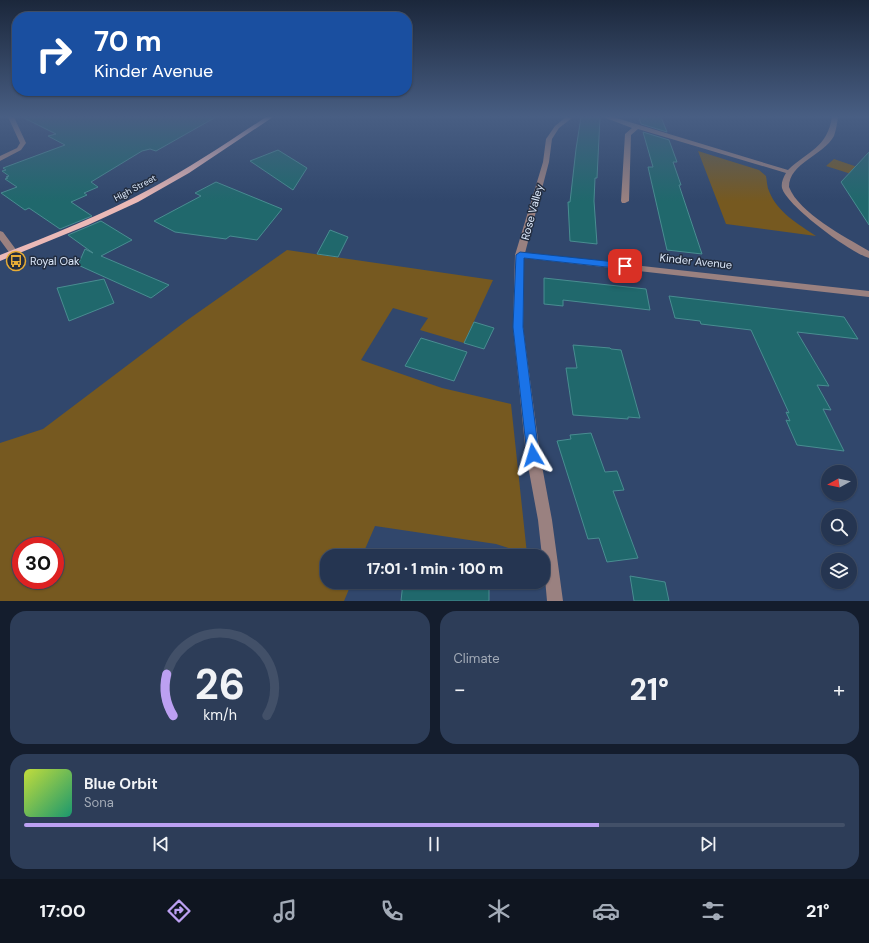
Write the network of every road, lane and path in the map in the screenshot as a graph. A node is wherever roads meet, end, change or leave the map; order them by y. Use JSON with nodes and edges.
{"nodes":[{"id":1,"x":22,"y":145,"type":"edge"},
{"id":2,"x":226,"y":145,"type":"edge"},
{"id":3,"x":548,"y":145,"type":"edge"},
{"id":4,"x":628,"y":145,"type":"edge"},
{"id":5,"x":699,"y":145,"type":"edge"},
{"id":6,"x":824,"y":145,"type":"edge"},
{"id":7,"x":0,"y":159,"type":"edge"},
{"id":8,"x":790,"y":172,"type":"junction"},
{"id":9,"x":625,"y":201,"type":"dead end"},
{"id":10,"x":0,"y":234,"type":"edge"},
{"id":11,"x":14,"y":253,"type":"junction"},
{"id":12,"x":520,"y":255,"type":"junction"},
{"id":13,"x":869,"y":255,"type":"edge"},
{"id":14,"x":0,"y":258,"type":"edge"},
{"id":15,"x":869,"y":294,"type":"edge"},
{"id":16,"x":555,"y":601,"type":"edge"}],
"edges":[{"from":1,"to":7,"type":"street"},
{"from":2,"to":11,"type":"main road","name":"High Street"},
{"from":3,"to":12,"type":"street","name":"Rose Valley"},
{"from":4,"to":9,"type":"street"},
{"from":5,"to":8,"type":"street"},
{"from":6,"to":8,"type":"street"},
{"from":8,"to":13,"type":"street"},
{"from":10,"to":11,"type":"street"},
{"from":11,"to":14,"type":"main road","name":"High Street"},
{"from":12,"to":15,"type":"street","name":"Kinder Avenue"},
{"from":12,"to":16,"type":"street","name":"Rose Valley"}]}
